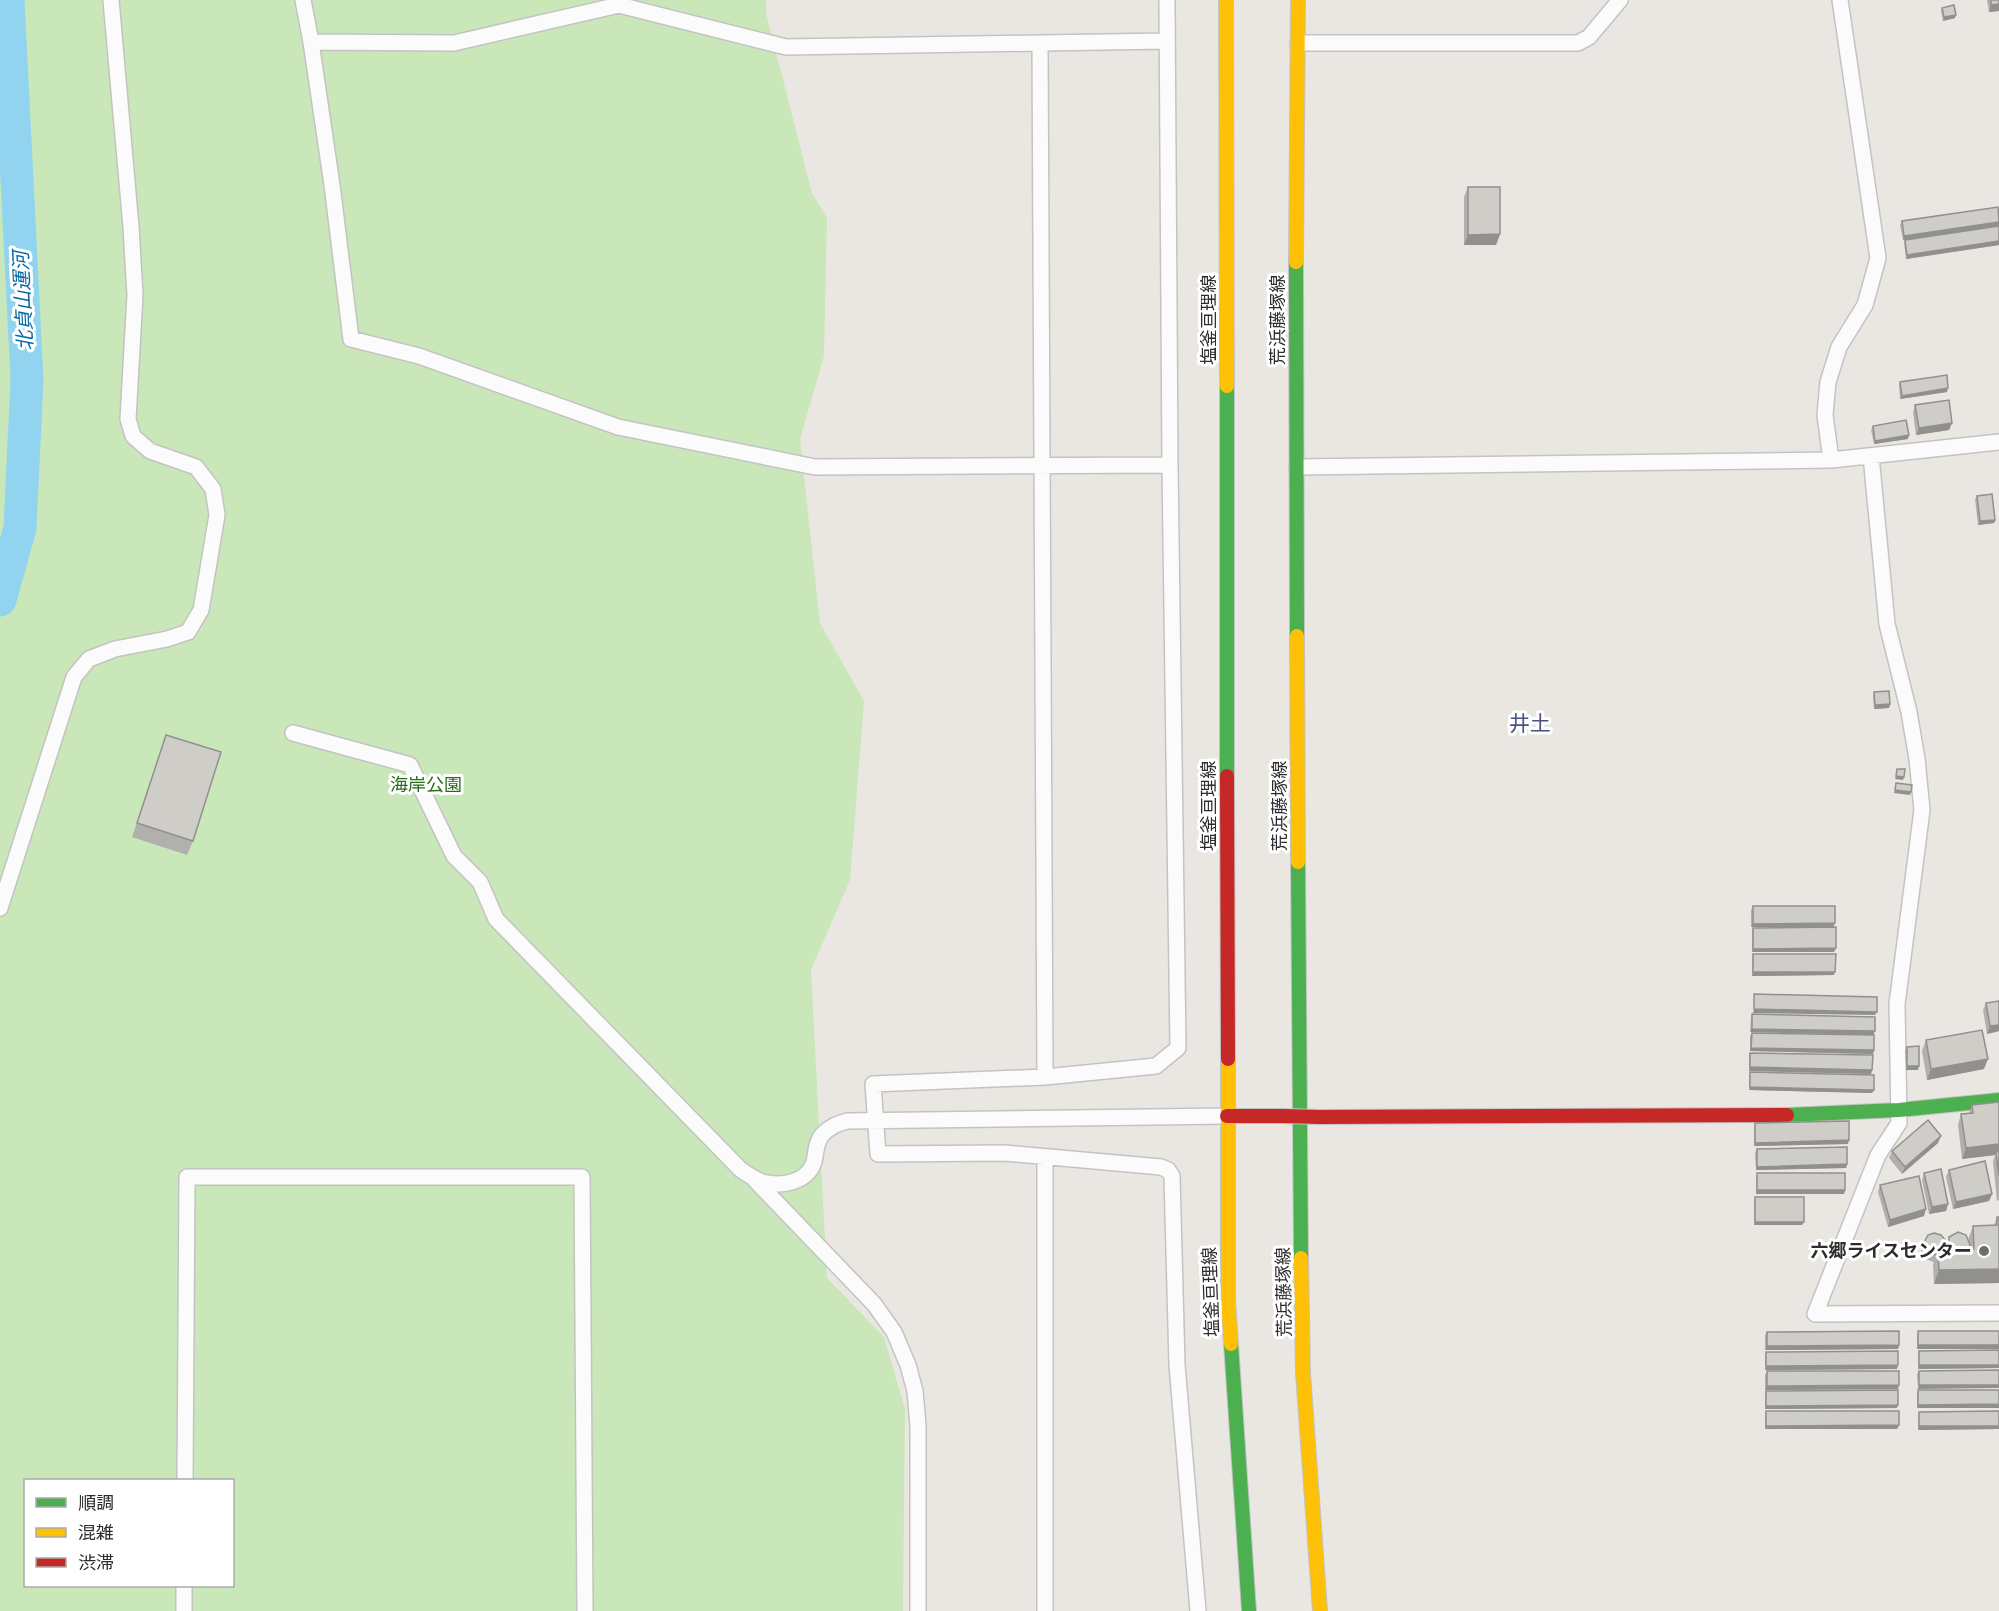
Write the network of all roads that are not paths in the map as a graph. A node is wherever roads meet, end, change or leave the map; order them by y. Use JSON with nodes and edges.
{"nodes":[{"id":1,"x":111,"y":0,"type":"edge"},
{"id":2,"x":303,"y":0,"type":"edge"},
{"id":3,"x":1167,"y":0,"type":"edge"},
{"id":4,"x":1226,"y":0,"type":"edge"},
{"id":5,"x":1298,"y":0,"type":"edge"},
{"id":6,"x":1620,"y":0,"type":"edge"},
{"id":7,"x":1840,"y":0,"type":"edge"},
{"id":8,"x":1167,"y":41,"type":"junction"},
{"id":9,"x":311,"y":42,"type":"junction"},
{"id":10,"x":1040,"y":43,"type":"junction"},
{"id":11,"x":1298,"y":43,"type":"junction"},
{"id":12,"x":1999,"y":442,"type":"edge"},
{"id":13,"x":1871,"y":456,"type":"junction"},
{"id":14,"x":1831,"y":460,"type":"junction"},
{"id":15,"x":1042,"y":465,"type":"junction"},
{"id":16,"x":1170,"y":465,"type":"junction"},
{"id":17,"x":1297,"y":467,"type":"junction"},
{"id":18,"x":293,"y":733,"type":"dead end"},
{"id":19,"x":0,"y":908,"type":"edge"},
{"id":20,"x":1045,"y":1077,"type":"junction"},
{"id":21,"x":1999,"y":1100,"type":"edge"},
{"id":22,"x":1899,"y":1110,"type":"junction"},
{"id":23,"x":1227,"y":1116,"type":"junction"},
{"id":24,"x":875,"y":1120,"type":"junction"},
{"id":25,"x":1045,"y":1157,"type":"junction"},
{"id":26,"x":751,"y":1176,"type":"junction"},
{"id":27,"x":1999,"y":1314,"type":"edge"},
{"id":28,"x":185,"y":1479,"type":"edge"},
{"id":29,"x":184,"y":1587,"type":"edge"},
{"id":30,"x":184,"y":1611,"type":"edge"},
{"id":31,"x":585,"y":1611,"type":"edge"},
{"id":32,"x":918,"y":1611,"type":"edge"},
{"id":33,"x":1045,"y":1611,"type":"edge"},
{"id":34,"x":1198,"y":1611,"type":"edge"},
{"id":35,"x":1249,"y":1611,"type":"edge"},
{"id":36,"x":1320,"y":1611,"type":"edge"}],
"edges":[{"from":1,"to":19,"type":"street"},
{"from":2,"to":9,"type":"street"},
{"from":3,"to":8,"type":"street"},
{"from":4,"to":23,"type":"street","name":"塩釜亘理線"},
{"from":5,"to":11,"type":"street","name":"荒浜藤塚線"},
{"from":6,"to":11,"type":"street"},
{"from":7,"to":14,"type":"street"},
{"from":8,"to":10,"type":"street"},
{"from":8,"to":16,"type":"street"},
{"from":9,"to":10,"type":"street"},
{"from":9,"to":15,"type":"street"},
{"from":10,"to":15,"type":"street"},
{"from":11,"to":17,"type":"street","name":"荒浜藤塚線"},
{"from":12,"to":13,"type":"street"},
{"from":13,"to":14,"type":"street"},
{"from":13,"to":22,"type":"street"},
{"from":14,"to":17,"type":"street"},
{"from":15,"to":16,"type":"street"},
{"from":15,"to":20,"type":"street"},
{"from":16,"to":20,"type":"street"},
{"from":17,"to":36,"type":"street","name":"荒浜藤塚線"},
{"from":18,"to":26,"type":"street"},
{"from":20,"to":24,"type":"street"},
{"from":21,"to":22,"type":"street"},
{"from":22,"to":23,"type":"street","bridge":true},
{"from":22,"to":27,"type":"street"},
{"from":23,"to":24,"type":"street"},
{"from":23,"to":35,"type":"street","name":"塩釜亘理線"},
{"from":24,"to":25,"type":"street"},
{"from":24,"to":26,"type":"street"},
{"from":25,"to":33,"type":"street"},
{"from":25,"to":34,"type":"street"},
{"from":26,"to":32,"type":"street"},
{"from":28,"to":31,"type":"street"},
{"from":29,"to":30,"type":"street"}]}
